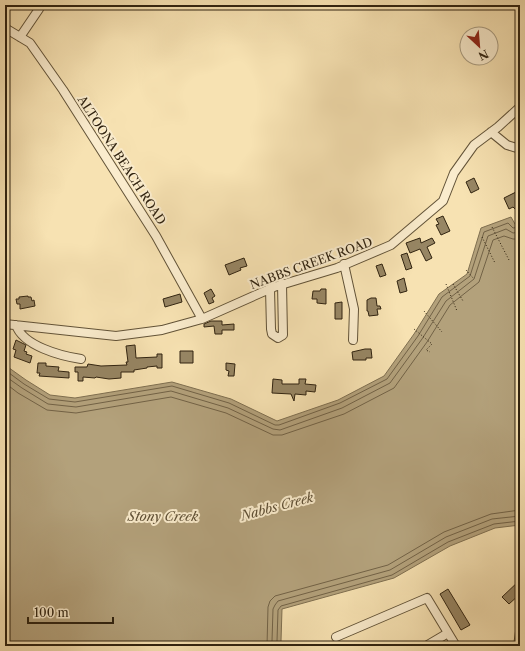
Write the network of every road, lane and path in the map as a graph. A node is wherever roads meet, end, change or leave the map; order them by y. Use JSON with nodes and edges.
{"nodes":[{"id":1,"x":40,"y":5,"type":"edge"},
{"id":2,"x":5,"y":28,"type":"edge"},
{"id":3,"x":20,"y":37,"type":"junction"},
{"id":4,"x":520,"y":107,"type":"edge"},
{"id":5,"x":491,"y":132,"type":"junction"},
{"id":6,"x":520,"y":148,"type":"edge"},
{"id":7,"x":492,"y":227,"type":"dead end"},
{"id":8,"x":520,"y":235,"type":"edge"},
{"id":9,"x":482,"y":237,"type":"dead end"},
{"id":10,"x":516,"y":237,"type":"dead end"},
{"id":11,"x":509,"y":260,"type":"dead end"},
{"id":12,"x":495,"y":263,"type":"dead end"},
{"id":13,"x":344,"y":264,"type":"junction"},
{"id":14,"x":466,"y":270,"type":"dead end"},
{"id":15,"x":474,"y":279,"type":"dead end"},
{"id":16,"x":282,"y":284,"type":"junction"},
{"id":17,"x":446,"y":284,"type":"dead end"},
{"id":18,"x":453,"y":284,"type":"dead end"},
{"id":19,"x":270,"y":289,"type":"junction"},
{"id":20,"x":463,"y":300,"type":"dead end"},
{"id":21,"x":424,"y":311,"type":"dead end"},
{"id":22,"x":457,"y":311,"type":"dead end"},
{"id":23,"x":202,"y":319,"type":"junction"},
{"id":24,"x":5,"y":324,"type":"edge"},
{"id":25,"x":16,"y":325,"type":"junction"},
{"id":26,"x":414,"y":329,"type":"dead end"},
{"id":27,"x":442,"y":332,"type":"dead end"},
{"id":28,"x":354,"y":340,"type":"dead end"},
{"id":29,"x":430,"y":352,"type":"dead end"},
{"id":30,"x":81,"y":359,"type":"dead end"},
{"id":31,"x":448,"y":632,"type":"junction"},
{"id":32,"x":520,"y":632,"type":"edge"},
{"id":33,"x":336,"y":638,"type":"dead end"},
{"id":34,"x":426,"y":646,"type":"edge"},
{"id":35,"x":456,"y":646,"type":"edge"},
{"id":36,"x":518,"y":646,"type":"edge"}],
"edges":[{"from":1,"to":3,"type":"street"},
{"from":2,"to":3,"type":"street","name":"ALTOONA BEACH ROAD"},
{"from":3,"to":23,"type":"street","name":"ALTOONA BEACH ROAD"},
{"from":4,"to":5,"type":"street","name":"NABBS CREEK ROAD"},
{"from":5,"to":6,"type":"street"},
{"from":5,"to":13,"type":"street","name":"NABBS CREEK ROAD"},
{"from":7,"to":11,"type":"path"},
{"from":8,"to":10,"type":"path"},
{"from":9,"to":12,"type":"path"},
{"from":13,"to":16,"type":"street","name":"NABBS CREEK ROAD"},
{"from":13,"to":28,"type":"street"},
{"from":14,"to":15,"type":"path"},
{"from":16,"to":19,"type":"street","name":"NABBS CREEK ROAD"},
{"from":16,"to":19,"type":"street"},
{"from":17,"to":22,"type":"path"},
{"from":18,"to":20,"type":"path"},
{"from":19,"to":23,"type":"street","name":"NABBS CREEK ROAD"},
{"from":21,"to":27,"type":"path"},
{"from":23,"to":25,"type":"street","name":"NABBS CREEK ROAD"},
{"from":24,"to":25,"type":"street","name":"NABBS CREEK ROAD"},
{"from":25,"to":30,"type":"street"},
{"from":26,"to":29,"type":"path"},
{"from":31,"to":33,"type":"street"},
{"from":31,"to":34,"type":"street"},
{"from":31,"to":35,"type":"street"},
{"from":32,"to":36,"type":"street"}]}
